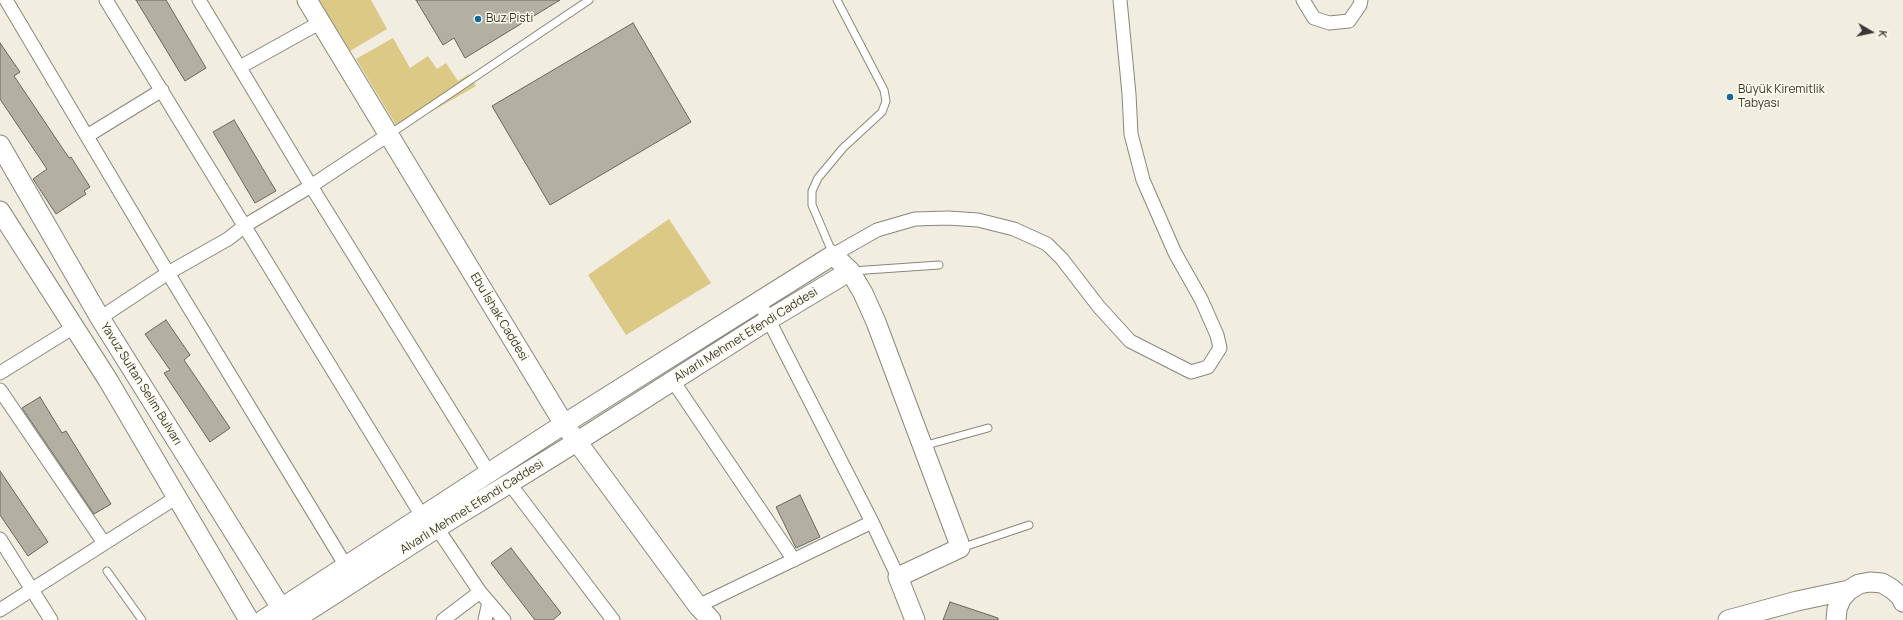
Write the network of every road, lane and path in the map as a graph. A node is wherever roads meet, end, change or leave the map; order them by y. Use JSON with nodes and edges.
{"nodes":[{"id":1,"x":6,"y":0,"type":"edge"},
{"id":2,"x":106,"y":0,"type":"edge"},
{"id":3,"x":199,"y":0,"type":"edge"},
{"id":4,"x":307,"y":0,"type":"edge"},
{"id":5,"x":589,"y":0,"type":"edge"},
{"id":6,"x":837,"y":0,"type":"edge"},
{"id":7,"x":1120,"y":0,"type":"edge"},
{"id":8,"x":1303,"y":0,"type":"edge"},
{"id":9,"x":1361,"y":0,"type":"edge"},
{"id":10,"x":321,"y":22,"type":"junction"},
{"id":11,"x":240,"y":68,"type":"junction"},
{"id":12,"x":162,"y":90,"type":"junction"},
{"id":13,"x":388,"y":135,"type":"junction"},
{"id":14,"x":87,"y":136,"type":"junction"},
{"id":15,"x":0,"y":145,"type":"edge"},
{"id":16,"x":311,"y":186,"type":"junction"},
{"id":17,"x":0,"y":211,"type":"edge"},
{"id":18,"x":246,"y":225,"type":"junction"},
{"id":19,"x":833,"y":255,"type":"junction"},
{"id":20,"x":938,"y":265,"type":"dead end"},
{"id":21,"x":850,"y":271,"type":"junction"},
{"id":22,"x":168,"y":273,"type":"junction"},
{"id":23,"x":759,"y":301,"type":"junction"},
{"id":24,"x":100,"y":318,"type":"junction"},
{"id":25,"x":770,"y":319,"type":"junction"},
{"id":26,"x":74,"y":327,"type":"junction"},
{"id":27,"x":0,"y":373,"type":"edge"},
{"id":28,"x":673,"y":381,"type":"junction"},
{"id":29,"x":0,"y":390,"type":"edge"},
{"id":30,"x":564,"y":424,"type":"junction"},
{"id":31,"x":988,"y":428,"type":"dead end"},
{"id":32,"x":578,"y":442,"type":"junction"},
{"id":33,"x":923,"y":446,"type":"junction"},
{"id":34,"x":489,"y":473,"type":"junction"},
{"id":35,"x":510,"y":484,"type":"junction"},
{"id":36,"x":177,"y":497,"type":"junction"},
{"id":37,"x":422,"y":516,"type":"junction"},
{"id":38,"x":872,"y":522,"type":"junction"},
{"id":39,"x":1029,"y":525,"type":"dead end"},
{"id":40,"x":437,"y":528,"type":"junction"},
{"id":41,"x":0,"y":539,"type":"edge"},
{"id":42,"x":104,"y":543,"type":"junction"},
{"id":43,"x":960,"y":548,"type":"junction"},
{"id":44,"x":794,"y":560,"type":"junction"},
{"id":45,"x":346,"y":566,"type":"junction"},
{"id":46,"x":107,"y":571,"type":"dead end"},
{"id":47,"x":898,"y":577,"type":"junction"},
{"id":48,"x":1903,"y":582,"type":"edge"},
{"id":49,"x":1882,"y":583,"type":"junction"},
{"id":50,"x":32,"y":589,"type":"junction"},
{"id":51,"x":1849,"y":590,"type":"junction"},
{"id":52,"x":484,"y":597,"type":"junction"},
{"id":53,"x":1903,"y":602,"type":"edge"},
{"id":54,"x":698,"y":606,"type":"junction"},
{"id":55,"x":0,"y":610,"type":"edge"},
{"id":56,"x":288,"y":616,"type":"edge"},
{"id":57,"x":51,"y":620,"type":"edge"},
{"id":58,"x":142,"y":620,"type":"edge"},
{"id":59,"x":249,"y":620,"type":"edge"},
{"id":60,"x":263,"y":620,"type":"edge"},
{"id":61,"x":443,"y":620,"type":"edge"},
{"id":62,"x":484,"y":620,"type":"edge"},
{"id":63,"x":504,"y":620,"type":"edge"},
{"id":64,"x":613,"y":620,"type":"edge"},
{"id":65,"x":711,"y":620,"type":"edge"},
{"id":66,"x":916,"y":620,"type":"edge"},
{"id":67,"x":1728,"y":620,"type":"edge"},
{"id":68,"x":1836,"y":620,"type":"edge"}],
"edges":[{"from":1,"to":14,"type":"street"},
{"from":2,"to":12,"type":"street"},
{"from":3,"to":11,"type":"street"},
{"from":4,"to":10,"type":"street","name":"Ebu İshak Caddesi"},
{"from":5,"to":13,"type":"lane"},
{"from":6,"to":19,"type":"lane"},
{"from":7,"to":19,"type":"street"},
{"from":8,"to":9,"type":"street"},
{"from":10,"to":11,"type":"street"},
{"from":10,"to":13,"type":"street","name":"Ebu İshak Caddesi"},
{"from":11,"to":16,"type":"street"},
{"from":12,"to":14,"type":"street"},
{"from":12,"to":18,"type":"street"},
{"from":13,"to":16,"type":"street"},
{"from":13,"to":30,"type":"street","name":"Ebu İshak Caddesi"},
{"from":14,"to":22,"type":"street"},
{"from":15,"to":24,"type":"street","name":"Yavuz Sultan Selim Bulvarı"},
{"from":16,"to":18,"type":"street"},
{"from":16,"to":34,"type":"street"},
{"from":17,"to":26,"type":"street"},
{"from":18,"to":22,"type":"street"},
{"from":18,"to":37,"type":"street"},
{"from":19,"to":21,"type":"street"},
{"from":19,"to":23,"type":"street"},
{"from":20,"to":21,"type":"lane"},
{"from":21,"to":25,"type":"street","name":"Alvarlı Mehmet Efendi Caddesi"},
{"from":21,"to":33,"type":"street"},
{"from":22,"to":24,"type":"street"},
{"from":22,"to":45,"type":"street"},
{"from":23,"to":25,"type":"street"},
{"from":23,"to":30,"type":"street"},
{"from":24,"to":56,"type":"street","name":"Yavuz Sultan Selim Bulvarı"},
{"from":25,"to":28,"type":"street","name":"Alvarlı Mehmet Efendi Caddesi"},
{"from":25,"to":38,"type":"street"},
{"from":26,"to":27,"type":"street"},
{"from":26,"to":36,"type":"street"},
{"from":28,"to":32,"type":"street","name":"Alvarlı Mehmet Efendi Caddesi"},
{"from":28,"to":44,"type":"street"},
{"from":29,"to":42,"type":"street"},
{"from":30,"to":32,"type":"street","name":"Ebu İshak Caddesi"},
{"from":30,"to":34,"type":"street"},
{"from":31,"to":33,"type":"lane"},
{"from":32,"to":35,"type":"street","name":"Alvarlı Mehmet Efendi Caddesi"},
{"from":32,"to":54,"type":"street","name":"Ebu İshak Caddesi"},
{"from":33,"to":43,"type":"street"},
{"from":34,"to":37,"type":"street"},
{"from":35,"to":40,"type":"street","name":"Alvarlı Mehmet Efendi Caddesi"},
{"from":35,"to":64,"type":"street"},
{"from":36,"to":42,"type":"street"},
{"from":36,"to":59,"type":"street"},
{"from":37,"to":40,"type":"street"},
{"from":37,"to":45,"type":"street"},
{"from":38,"to":44,"type":"street"},
{"from":38,"to":47,"type":"street"},
{"from":39,"to":43,"type":"lane"},
{"from":40,"to":52,"type":"street"},
{"from":40,"to":56,"type":"street","name":"Alvarlı Mehmet Efendi Caddesi"},
{"from":41,"to":50,"type":"street"},
{"from":42,"to":50,"type":"street"},
{"from":43,"to":47,"type":"street"},
{"from":44,"to":54,"type":"street"},
{"from":45,"to":56,"type":"street"},
{"from":46,"to":58,"type":"lane"},
{"from":47,"to":66,"type":"street"},
{"from":48,"to":49,"type":"street"},
{"from":49,"to":51,"type":"street"},
{"from":49,"to":53,"type":"street"},
{"from":50,"to":55,"type":"street"},
{"from":50,"to":57,"type":"street"},
{"from":51,"to":67,"type":"street"},
{"from":51,"to":68,"type":"street"},
{"from":52,"to":61,"type":"street"},
{"from":52,"to":62,"type":"street"},
{"from":52,"to":63,"type":"street"},
{"from":54,"to":65,"type":"street","name":"Ebu İshak Caddesi"},
{"from":56,"to":60,"type":"street"}]}
